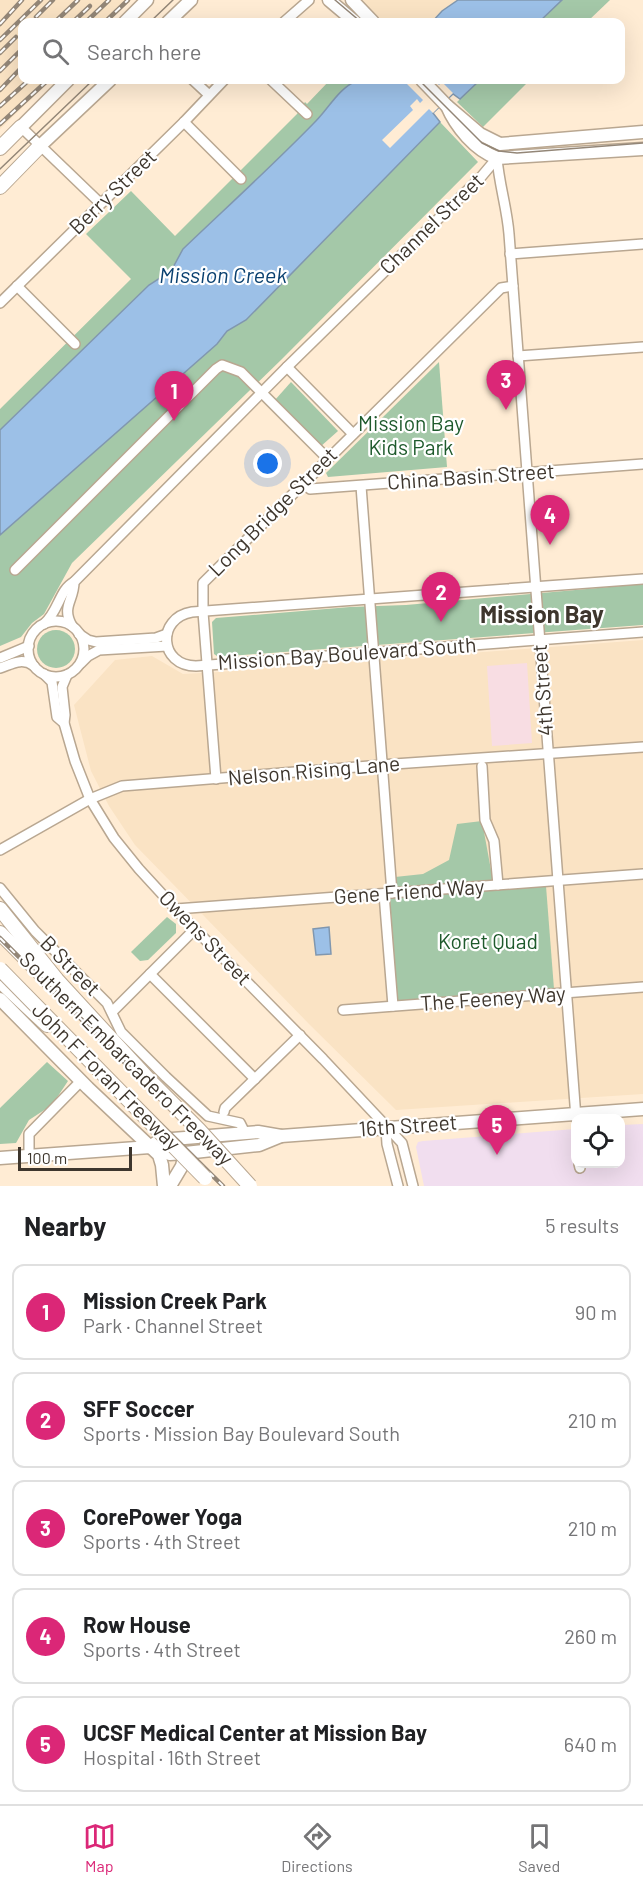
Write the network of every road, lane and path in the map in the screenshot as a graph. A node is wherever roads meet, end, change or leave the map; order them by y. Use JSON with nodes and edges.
{"nodes":[{"id":1,"x":147,"y":0,"type":"edge"},
{"id":2,"x":191,"y":0,"type":"edge"},
{"id":3,"x":309,"y":0,"type":"edge"},
{"id":4,"x":329,"y":0,"type":"edge"},
{"id":5,"x":352,"y":0,"type":"edge"},
{"id":6,"x":129,"y":18,"type":"edge"},
{"id":7,"x":172,"y":18,"type":"edge"},
{"id":8,"x":289,"y":18,"type":"edge"},
{"id":9,"x":350,"y":18,"type":"edge"},
{"id":10,"x":369,"y":18,"type":"edge"},
{"id":11,"x":64,"y":84,"type":"edge"},
{"id":12,"x":106,"y":84,"type":"edge"},
{"id":13,"x":197,"y":84,"type":"edge"},
{"id":14,"x":220,"y":84,"type":"edge"},
{"id":15,"x":275,"y":84,"type":"edge"},
{"id":16,"x":426,"y":84,"type":"edge"},
{"id":17,"x":209,"y":95,"type":"junction"},
{"id":18,"x":445,"y":103,"type":"junction"},
{"id":19,"x":307,"y":114,"type":"dead end"},
{"id":20,"x":184,"y":122,"type":"junction"},
{"id":21,"x":21,"y":127,"type":"junction"},
{"id":22,"x":643,"y":132,"type":"edge"},
{"id":23,"x":500,"y":144,"type":"junction"},
{"id":24,"x":40,"y":146,"type":"junction"},
{"id":25,"x":0,"y":148,"type":"edge"},
{"id":26,"x":643,"y":149,"type":"edge"},
{"id":27,"x":497,"y":158,"type":"junction"},
{"id":28,"x":241,"y":179,"type":"dead end"},
{"id":29,"x":0,"y":187,"type":"edge"},
{"id":30,"x":100,"y":203,"type":"junction"},
{"id":31,"x":643,"y":244,"type":"edge"},
{"id":32,"x":510,"y":254,"type":"junction"},
{"id":33,"x":17,"y":286,"type":"junction"},
{"id":34,"x":513,"y":286,"type":"junction"},
{"id":35,"x":0,"y":303,"type":"edge"},
{"id":36,"x":75,"y":344,"type":"dead end"},
{"id":37,"x":643,"y":347,"type":"edge"},
{"id":38,"x":518,"y":356,"type":"junction"},
{"id":39,"x":287,"y":367,"type":"junction"},
{"id":40,"x":262,"y":393,"type":"junction"},
{"id":41,"x":353,"y":434,"type":"junction"},
{"id":42,"x":327,"y":458,"type":"junction"},
{"id":43,"x":643,"y":464,"type":"edge"},
{"id":44,"x":527,"y":473,"type":"junction"},
{"id":45,"x":302,"y":483,"type":"junction"},
{"id":46,"x":361,"y":486,"type":"junction"},
{"id":47,"x":15,"y":570,"type":"dead end"},
{"id":48,"x":643,"y":579,"type":"edge"},
{"id":49,"x":74,"y":582,"type":"junction"},
{"id":50,"x":536,"y":587,"type":"junction"},
{"id":51,"x":369,"y":599,"type":"junction"},
{"id":52,"x":203,"y":612,"type":"junction"},
{"id":53,"x":44,"y":624,"type":"junction"},
{"id":54,"x":72,"y":626,"type":"junction"},
{"id":55,"x":643,"y":632,"type":"edge"},
{"id":56,"x":79,"y":634,"type":"junction"},
{"id":57,"x":167,"y":634,"type":"junction"},
{"id":58,"x":540,"y":639,"type":"junction"},
{"id":59,"x":29,"y":646,"type":"junction"},
{"id":60,"x":167,"y":646,"type":"junction"},
{"id":61,"x":373,"y":652,"type":"junction"},
{"id":62,"x":0,"y":658,"type":"edge"},
{"id":63,"x":80,"y":664,"type":"junction"},
{"id":64,"x":207,"y":665,"type":"junction"},
{"id":65,"x":34,"y":666,"type":"junction"},
{"id":66,"x":0,"y":669,"type":"edge"},
{"id":67,"x":44,"y":674,"type":"junction"},
{"id":68,"x":67,"y":675,"type":"junction"},
{"id":69,"x":64,"y":723,"type":"junction"},
{"id":70,"x":643,"y":747,"type":"edge"},
{"id":71,"x":548,"y":754,"type":"junction"},
{"id":72,"x":382,"y":766,"type":"junction"},
{"id":73,"x":482,"y":766,"type":"dead end"},
{"id":74,"x":216,"y":779,"type":"junction"},
{"id":75,"x":90,"y":799,"type":"junction"},
{"id":76,"x":0,"y":850,"type":"edge"},
{"id":77,"x":643,"y":874,"type":"edge"},
{"id":78,"x":558,"y":881,"type":"junction"},
{"id":79,"x":498,"y":885,"type":"junction"},
{"id":80,"x":0,"y":888,"type":"edge"},
{"id":81,"x":388,"y":893,"type":"junction"},
{"id":82,"x":0,"y":909,"type":"edge"},
{"id":83,"x":176,"y":909,"type":"junction"},
{"id":84,"x":195,"y":929,"type":"junction"},
{"id":85,"x":0,"y":933,"type":"edge"},
{"id":86,"x":0,"y":969,"type":"edge"},
{"id":87,"x":150,"y":974,"type":"junction"},
{"id":88,"x":0,"y":981,"type":"edge"},
{"id":89,"x":643,"y":987,"type":"edge"},
{"id":90,"x":567,"y":993,"type":"junction"},
{"id":91,"x":0,"y":999,"type":"edge"},
{"id":92,"x":393,"y":1006,"type":"junction"},
{"id":93,"x":343,"y":1010,"type":"dead end"},
{"id":94,"x":112,"y":1012,"type":"junction"},
{"id":95,"x":300,"y":1035,"type":"junction"},
{"id":96,"x":255,"y":1079,"type":"junction"},
{"id":97,"x":81,"y":1081,"type":"junction"},
{"id":98,"x":150,"y":1081,"type":"junction"},
{"id":99,"x":129,"y":1101,"type":"junction"},
{"id":100,"x":643,"y":1109,"type":"edge"},
{"id":101,"x":224,"y":1112,"type":"dead end"},
{"id":102,"x":576,"y":1114,"type":"edge"},
{"id":103,"x":595,"y":1114,"type":"edge"},
{"id":104,"x":571,"y":1116,"type":"edge"},
{"id":105,"x":386,"y":1128,"type":"junction"},
{"id":106,"x":244,"y":1133,"type":"junction"},
{"id":107,"x":281,"y":1136,"type":"junction"},
{"id":108,"x":150,"y":1147,"type":"junction"},
{"id":109,"x":185,"y":1154,"type":"junction"},
{"id":110,"x":29,"y":1156,"type":"junction"},
{"id":111,"x":0,"y":1158,"type":"edge"},
{"id":112,"x":209,"y":1183,"type":"edge"},
{"id":113,"x":164,"y":1186,"type":"edge"},
{"id":114,"x":170,"y":1186,"type":"edge"},
{"id":115,"x":250,"y":1186,"type":"edge"},
{"id":116,"x":398,"y":1186,"type":"edge"},
{"id":117,"x":413,"y":1186,"type":"edge"}],
"edges":[{"from":1,"to":6,"type":"main road"},
{"from":2,"to":7,"type":"main road"},
{"from":3,"to":8,"type":"street"},
{"from":4,"to":9,"type":"main road"},
{"from":5,"to":10,"type":"main road"},
{"from":11,"to":21,"type":"main road"},
{"from":12,"to":24,"type":"main road"},
{"from":13,"to":17,"type":"street"},
{"from":14,"to":17,"type":"street","name":"Berry Street"},
{"from":15,"to":19,"type":"street"},
{"from":16,"to":18,"type":"main road"},
{"from":17,"to":20,"type":"street","name":"Berry Street"},
{"from":18,"to":23,"type":"main road"},
{"from":18,"to":27,"type":"main road"},
{"from":20,"to":28,"type":"street"},
{"from":20,"to":30,"type":"street","name":"Berry Street"},
{"from":21,"to":24,"type":"street"},
{"from":21,"to":25,"type":"highway"},
{"from":22,"to":23,"type":"main road"},
{"from":23,"to":27,"type":"main road"},
{"from":24,"to":29,"type":"highway"},
{"from":24,"to":30,"type":"street"},
{"from":26,"to":27,"type":"main road","name":"Channel Street"},
{"from":27,"to":32,"type":"street","name":"4th Street"},
{"from":27,"to":39,"type":"street","name":"Channel Street"},
{"from":30,"to":33,"type":"street","name":"Berry Street"},
{"from":31,"to":32,"type":"street"},
{"from":32,"to":34,"type":"street","name":"4th Street"},
{"from":33,"to":35,"type":"street","name":"Berry Street"},
{"from":33,"to":36,"type":"street"},
{"from":34,"to":38,"type":"street","name":"4th Street"},
{"from":34,"to":41,"type":"street","name":"Long Bridge Street"},
{"from":37,"to":38,"type":"street"},
{"from":38,"to":44,"type":"street","name":"4th Street"},
{"from":39,"to":40,"type":"street","name":"Channel Street"},
{"from":39,"to":41,"type":"street"},
{"from":40,"to":42,"type":"street"},
{"from":40,"to":47,"type":"street"},
{"from":40,"to":49,"type":"street","name":"Channel Street"},
{"from":41,"to":42,"type":"street","name":"Long Bridge Street"},
{"from":42,"to":45,"type":"street","name":"Long Bridge Street"},
{"from":43,"to":44,"type":"street","name":"China Basin Street"},
{"from":44,"to":46,"type":"street","name":"China Basin Street"},
{"from":44,"to":50,"type":"street","name":"4th Street"},
{"from":45,"to":46,"type":"street","name":"China Basin Street"},
{"from":45,"to":52,"type":"street","name":"Long Bridge Street"},
{"from":46,"to":51,"type":"street"},
{"from":48,"to":50,"type":"street"},
{"from":49,"to":53,"type":"street","name":"Channel Street"},
{"from":49,"to":54,"type":"street"},
{"from":50,"to":51,"type":"street"},
{"from":50,"to":58,"type":"street","name":"4th Street"},
{"from":51,"to":52,"type":"street"},
{"from":51,"to":61,"type":"street"},
{"from":52,"to":57,"type":"street"},
{"from":52,"to":64,"type":"street","name":"Long Bridge Street"},
{"from":53,"to":54,"type":"street"},
{"from":53,"to":59,"type":"street"},
{"from":54,"to":56,"type":"street"},
{"from":55,"to":58,"type":"street","name":"Mission Bay Boulevard South"},
{"from":56,"to":57,"type":"street"},
{"from":56,"to":63,"type":"street"},
{"from":57,"to":60,"type":"street"},
{"from":58,"to":61,"type":"street","name":"Mission Bay Boulevard South"},
{"from":58,"to":71,"type":"street","name":"4th Street"},
{"from":59,"to":62,"type":"street"},
{"from":59,"to":65,"type":"street"},
{"from":60,"to":63,"type":"street"},
{"from":60,"to":64,"type":"street","name":"Mission Bay Boulevard South"},
{"from":61,"to":64,"type":"street","name":"Mission Bay Boulevard South"},
{"from":61,"to":72,"type":"street"},
{"from":63,"to":68,"type":"street"},
{"from":64,"to":74,"type":"street","name":"Long Bridge Street"},
{"from":65,"to":66,"type":"street"},
{"from":65,"to":67,"type":"street"},
{"from":67,"to":68,"type":"street"},
{"from":67,"to":69,"type":"street","name":"Owens Street"},
{"from":68,"to":69,"type":"street","name":"Owens Street"},
{"from":69,"to":75,"type":"street","name":"Owens Street"},
{"from":70,"to":71,"type":"street","name":"Nelson Rising Lane"},
{"from":71,"to":72,"type":"street","name":"Nelson Rising Lane"},
{"from":71,"to":78,"type":"street","name":"4th Street"},
{"from":72,"to":74,"type":"street","name":"Nelson Rising Lane"},
{"from":72,"to":81,"type":"street"},
{"from":73,"to":79,"type":"street"},
{"from":74,"to":75,"type":"street","name":"Nelson Rising Lane"},
{"from":75,"to":76,"type":"street","name":"Nelson Rising Lane"},
{"from":75,"to":83,"type":"street","name":"Owens Street"},
{"from":77,"to":78,"type":"street","name":"Gene Friend Way"},
{"from":78,"to":79,"type":"street","name":"Gene Friend Way"},
{"from":78,"to":90,"type":"street","name":"4th Street"},
{"from":79,"to":81,"type":"street","name":"Gene Friend Way"},
{"from":80,"to":94,"type":"street","name":"B Street"},
{"from":81,"to":83,"type":"street","name":"Gene Friend Way"},
{"from":81,"to":92,"type":"street"},
{"from":82,"to":98,"type":"highway"},
{"from":83,"to":84,"type":"street","name":"Owens Street"},
{"from":84,"to":87,"type":"street"},
{"from":84,"to":95,"type":"street","name":"Owens Street"},
{"from":85,"to":98,"type":"highway","name":"Southern Embarcadero Freeway"},
{"from":86,"to":99,"type":"highway","name":"John F Foran Freeway","bridge":true},
{"from":87,"to":94,"type":"street"},
{"from":87,"to":96,"type":"street"},
{"from":88,"to":99,"type":"highway","bridge":true},
{"from":89,"to":90,"type":"street","name":"The Feeney Way"},
{"from":90,"to":92,"type":"street","name":"The Feeney Way"},
{"from":90,"to":102,"type":"street","name":"4th Street"},
{"from":91,"to":97,"type":"main road"},
{"from":92,"to":93,"type":"street","name":"The Feeney Way"},
{"from":94,"to":106,"type":"street","name":"B Street"},
{"from":95,"to":96,"type":"street"},
{"from":95,"to":105,"type":"street","name":"Owens Street"},
{"from":96,"to":101,"type":"street"},
{"from":97,"to":108,"type":"main road"},
{"from":97,"to":110,"type":"street"},
{"from":98,"to":115,"type":"highway","name":"Southern Embarcadero Freeway","bridge":true},
{"from":99,"to":112,"type":"highway","name":"John F Foran Freeway","bridge":true},
{"from":100,"to":103,"type":"main road","name":"16th Street"},
{"from":104,"to":105,"type":"main road","name":"16th Street"},
{"from":105,"to":107,"type":"main road","name":"16th Street"},
{"from":105,"to":116,"type":"street"},
{"from":105,"to":117,"type":"street","name":"Owens Street"},
{"from":106,"to":107,"type":"main road","name":"16th Street"},
{"from":106,"to":108,"type":"main road","name":"16th Street"},
{"from":107,"to":109,"type":"main road","name":"16th Street"},
{"from":108,"to":109,"type":"main road","name":"16th Street"},
{"from":108,"to":110,"type":"main road","name":"16th Street"},
{"from":108,"to":113,"type":"main road"},
{"from":109,"to":114,"type":"main road"},
{"from":110,"to":111,"type":"main road","name":"16th Street"}]}
